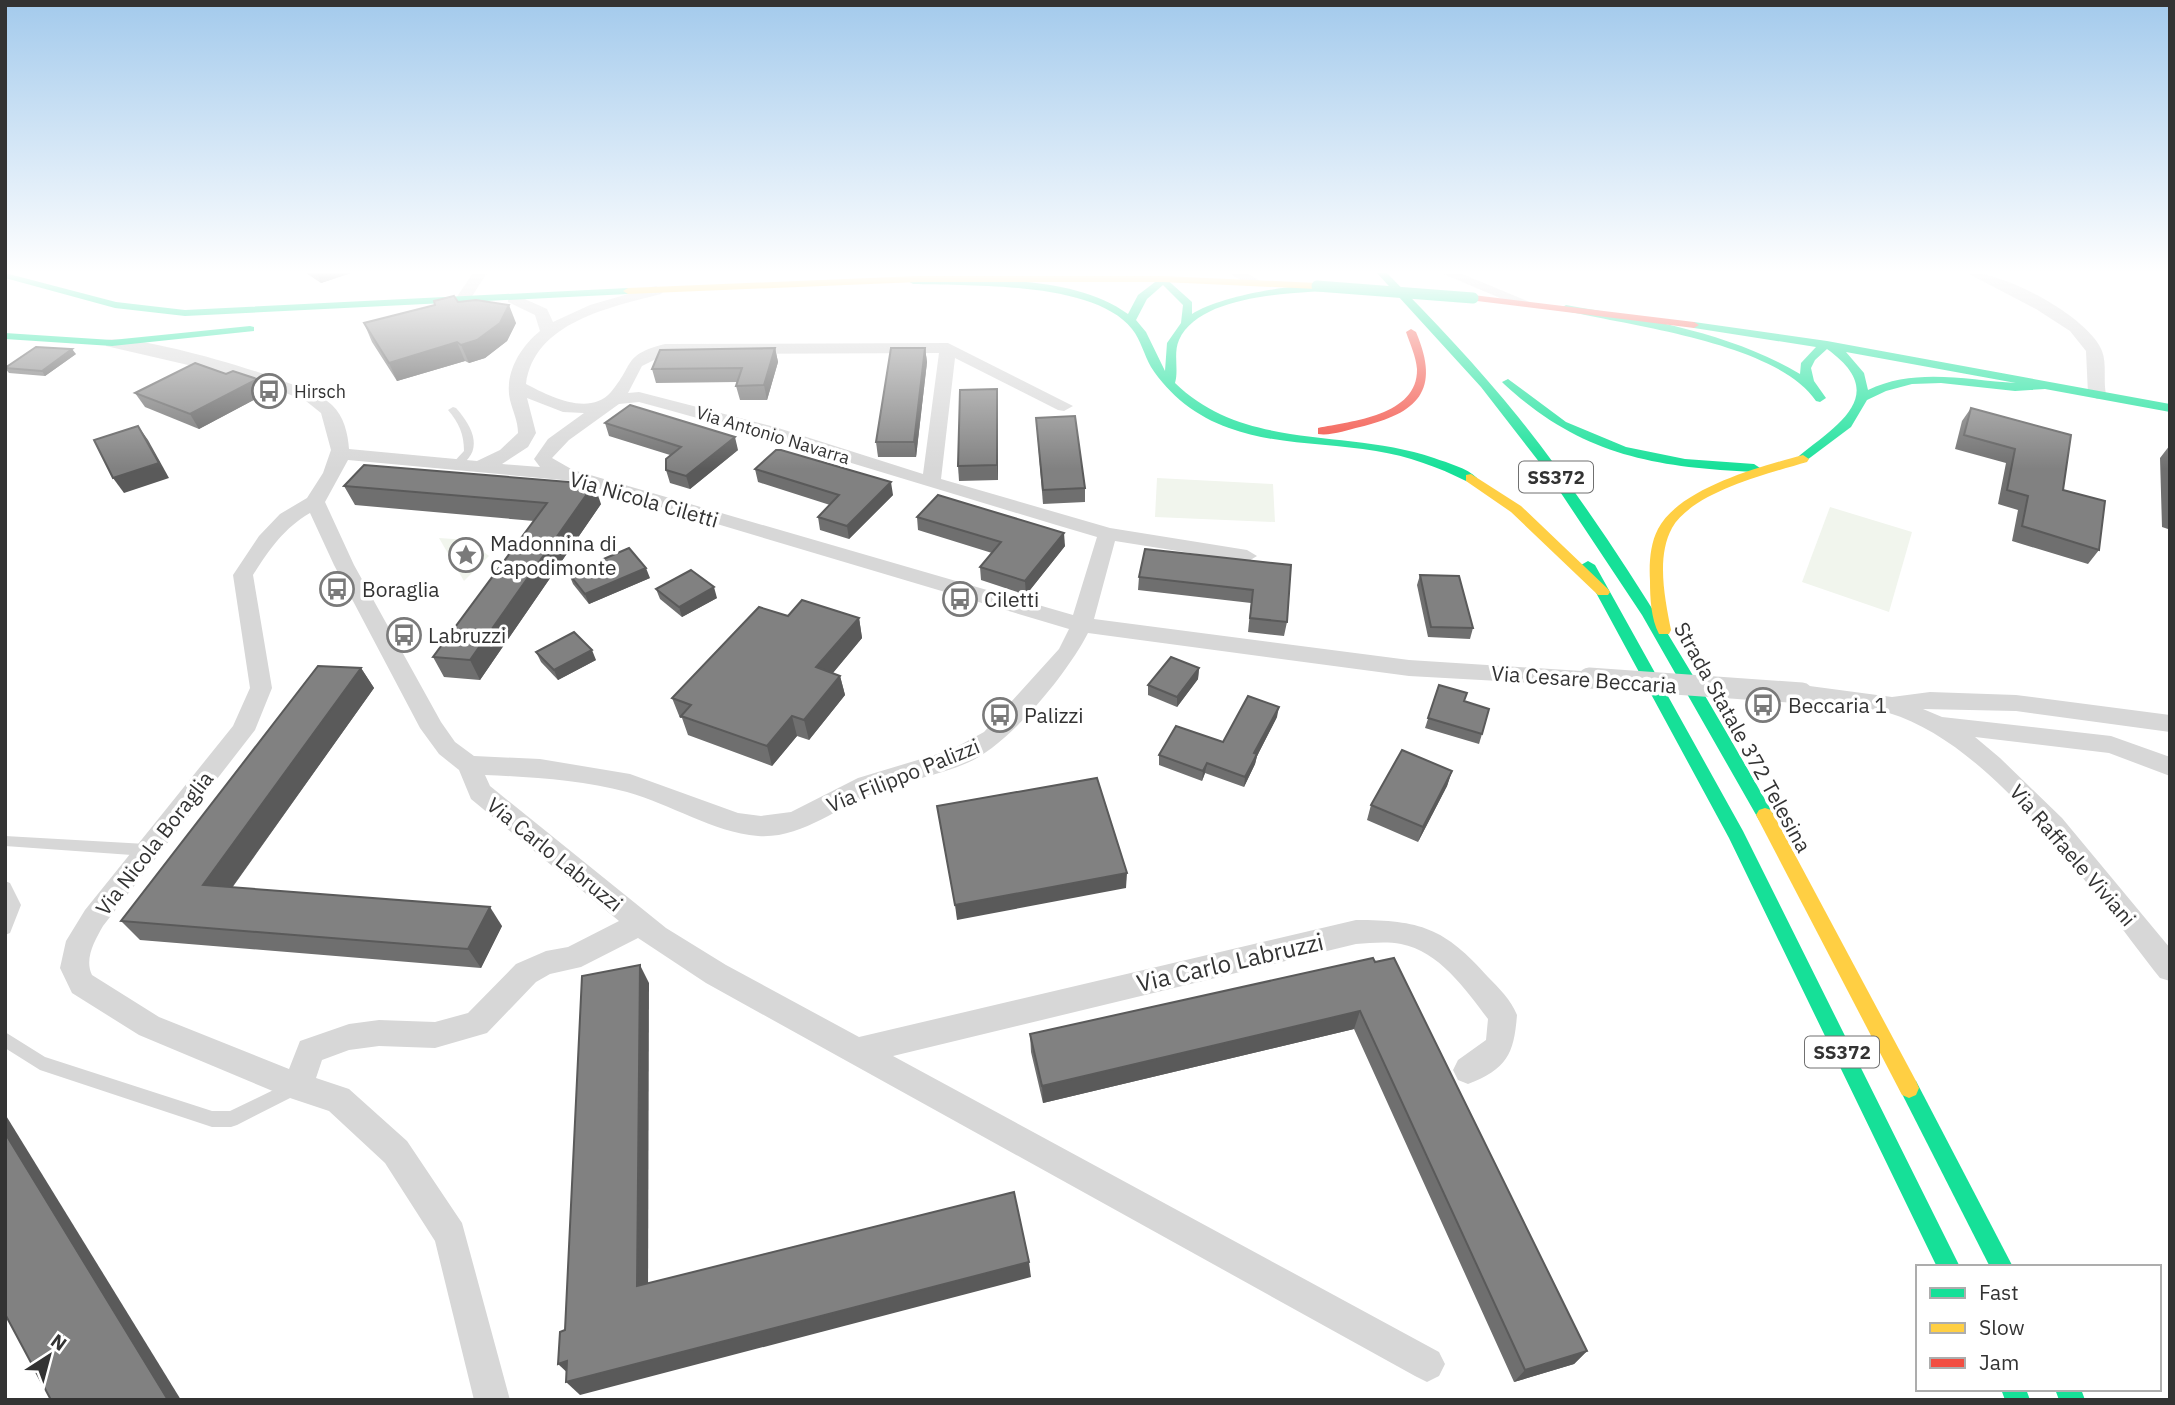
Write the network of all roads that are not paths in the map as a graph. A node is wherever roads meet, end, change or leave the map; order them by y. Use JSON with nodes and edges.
{"nodes":[{"id":1,"x":44,"y":339,"type":"edge"},
{"id":2,"x":180,"y":339,"type":"edge"},
{"id":3,"x":543,"y":339,"type":"edge"},
{"id":4,"x":1145,"y":339,"type":"edge"},
{"id":5,"x":1173,"y":339,"type":"edge"},
{"id":6,"x":1411,"y":339,"type":"edge"},
{"id":7,"x":1418,"y":339,"type":"edge"},
{"id":8,"x":1443,"y":339,"type":"edge"},
{"id":9,"x":1463,"y":339,"type":"edge"},
{"id":10,"x":1711,"y":339,"type":"edge"},
{"id":11,"x":1788,"y":339,"type":"edge"},
{"id":12,"x":2088,"y":339,"type":"edge"},
{"id":13,"x":112,"y":343,"type":"junction"},
{"id":14,"x":1827,"y":344,"type":"junction"},
{"id":15,"x":948,"y":348,"type":"junction"},
{"id":16,"x":1438,"y":359,"type":"dead end"},
{"id":17,"x":1171,"y":381,"type":"junction"},
{"id":18,"x":1810,"y":384,"type":"junction"},
{"id":19,"x":2051,"y":385,"type":"junction"},
{"id":20,"x":519,"y":387,"type":"junction"},
{"id":21,"x":2097,"y":394,"type":"junction"},
{"id":22,"x":1862,"y":398,"type":"junction"},
{"id":23,"x":614,"y":399,"type":"junction"},
{"id":24,"x":1064,"y":406,"type":"dead end"},
{"id":25,"x":2170,"y":408,"type":"edge"},
{"id":26,"x":453,"y":410,"type":"dead end"},
{"id":27,"x":1831,"y":436,"type":"junction"},
{"id":28,"x":1294,"y":437,"type":"junction"},
{"id":29,"x":340,"y":454,"type":"junction"},
{"id":30,"x":456,"y":465,"type":"junction"},
{"id":31,"x":480,"y":467,"type":"junction"},
{"id":32,"x":1781,"y":468,"type":"junction"},
{"id":33,"x":575,"y":476,"type":"junction"},
{"id":34,"x":931,"y":483,"type":"junction"},
{"id":35,"x":315,"y":502,"type":"junction"},
{"id":36,"x":1566,"y":532,"type":"dead end"},
{"id":37,"x":1108,"y":534,"type":"junction"},
{"id":38,"x":1247,"y":556,"type":"dead end"},
{"id":39,"x":1607,"y":596,"type":"junction"},
{"id":40,"x":1082,"y":625,"type":"junction"},
{"id":41,"x":1667,"y":642,"type":"junction"},
{"id":42,"x":1892,"y":705,"type":"junction"},
{"id":43,"x":1936,"y":724,"type":"junction"},
{"id":44,"x":2170,"y":724,"type":"edge"},
{"id":45,"x":469,"y":765,"type":"junction"},
{"id":46,"x":2170,"y":767,"type":"edge"},
{"id":47,"x":5,"y":841,"type":"edge"},
{"id":48,"x":146,"y":850,"type":"junction"},
{"id":49,"x":5,"y":887,"type":"edge"},
{"id":50,"x":640,"y":923,"type":"junction"},
{"id":51,"x":5,"y":929,"type":"edge"},
{"id":52,"x":2170,"y":969,"type":"edge"},
{"id":53,"x":5,"y":1039,"type":"edge"},
{"id":54,"x":859,"y":1051,"type":"junction"},
{"id":55,"x":1468,"y":1070,"type":"dead end"},
{"id":56,"x":298,"y":1087,"type":"junction"},
{"id":57,"x":1948,"y":1265,"type":"edge"},
{"id":58,"x":2001,"y":1265,"type":"edge"},
{"id":59,"x":1427,"y":1364,"type":"dead end"},
{"id":60,"x":492,"y":1400,"type":"edge"}],
"edges":[{"from":1,"to":13,"type":"main road"},
{"from":2,"to":13,"type":"main road"},
{"from":3,"to":20,"type":"street"},
{"from":4,"to":17,"type":"main road"},
{"from":5,"to":17,"type":"main road"},
{"from":6,"to":28,"type":"main road"},
{"from":7,"to":16,"type":"main road"},
{"from":8,"to":41,"type":"main road","name":"Strada Statale 372 Telesina","number":"SS372"},
{"from":9,"to":32,"type":"main road"},
{"from":10,"to":18,"type":"main road"},
{"from":11,"to":14,"type":"main road"},
{"from":12,"to":21,"type":"street"},
{"from":13,"to":29,"type":"street"},
{"from":14,"to":18,"type":"main road"},
{"from":14,"to":19,"type":"main road"},
{"from":14,"to":22,"type":"main road"},
{"from":15,"to":23,"type":"street"},
{"from":15,"to":24,"type":"street"},
{"from":15,"to":34,"type":"street"},
{"from":17,"to":28,"type":"main road"},
{"from":18,"to":27,"type":"main road"},
{"from":19,"to":21,"type":"main road"},
{"from":19,"to":22,"type":"main road"},
{"from":20,"to":23,"type":"street","name":"Via Antonio Navarra"},
{"from":20,"to":31,"type":"street"},
{"from":21,"to":25,"type":"main road"},
{"from":22,"to":27,"type":"main road"},
{"from":23,"to":33,"type":"street"},
{"from":23,"to":34,"type":"street","name":"Via Antonio Navarra"},
{"from":26,"to":30,"type":"lane"},
{"from":27,"to":32,"type":"main road"},
{"from":28,"to":39,"type":"main road"},
{"from":29,"to":30,"type":"street","name":"Via Nicola Ciletti"},
{"from":29,"to":35,"type":"street"},
{"from":30,"to":31,"type":"street","name":"Via Nicola Ciletti"},
{"from":31,"to":33,"type":"street","name":"Via Nicola Ciletti"},
{"from":32,"to":41,"type":"main road"},
{"from":33,"to":40,"type":"street","name":"Via Nicola Ciletti"},
{"from":34,"to":37,"type":"street","name":"Via Antonio Navarra"},
{"from":35,"to":45,"type":"street","name":"Via Carlo Labruzzi"},
{"from":35,"to":48,"type":"street","name":"Via Nicola Boraglia"},
{"from":36,"to":39,"type":"main road","number":"SS372"},
{"from":37,"to":38,"type":"street","name":"Via Antonio Navarra"},
{"from":37,"to":40,"type":"street"},
{"from":39,"to":57,"type":"main road","number":"SS372"},
{"from":40,"to":42,"type":"street","name":"Via Cesare Beccaria","bridge":true},
{"from":40,"to":45,"type":"street","name":"Via Filippo Palizzi"},
{"from":41,"to":58,"type":"main road","name":"Strada Statale 372 Telesina","number":"SS372"},
{"from":42,"to":43,"type":"street","name":"Via Raffaele Viviani"},
{"from":42,"to":44,"type":"street","name":"Via Cesare Beccaria"},
{"from":43,"to":46,"type":"street","name":"Via Raffaele Viviani"},
{"from":43,"to":52,"type":"street","name":"Via Raffaele Viviani"},
{"from":45,"to":50,"type":"street","name":"Via Carlo Labruzzi"},
{"from":47,"to":48,"type":"lane"},
{"from":48,"to":56,"type":"street","name":"Via Nicola Boraglia"},
{"from":49,"to":51,"type":"lane"},
{"from":50,"to":54,"type":"street","name":"Via Carlo Labruzzi"},
{"from":50,"to":56,"type":"street"},
{"from":53,"to":56,"type":"lane"},
{"from":54,"to":55,"type":"street","name":"Via Carlo Labruzzi"},
{"from":54,"to":59,"type":"street","name":"Via Carlo Labruzzi"},
{"from":56,"to":60,"type":"street"}]}
